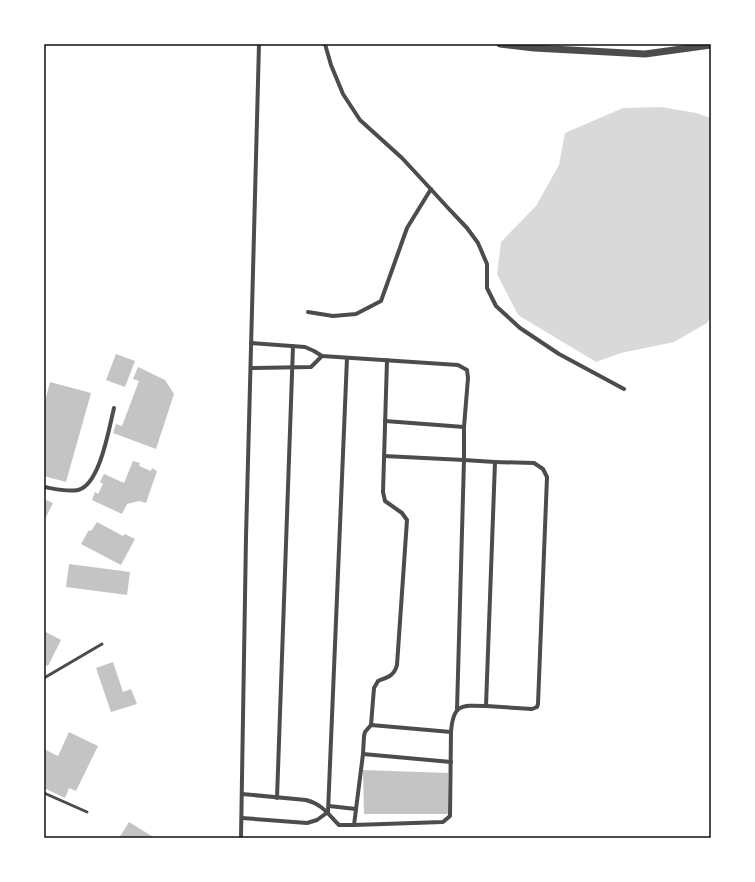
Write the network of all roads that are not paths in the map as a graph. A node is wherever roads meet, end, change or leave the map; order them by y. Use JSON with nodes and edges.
{"nodes":[{"id":1,"x":259,"y":44,"type":"edge"},
{"id":2,"x":325,"y":44,"type":"edge"},
{"id":3,"x":500,"y":44,"type":"edge"},
{"id":4,"x":711,"y":45,"type":"edge"},
{"id":5,"x":431,"y":189,"type":"junction"},
{"id":6,"x":308,"y":312,"type":"dead end"},
{"id":7,"x":251,"y":343,"type":"junction"},
{"id":8,"x":293,"y":346,"type":"junction"},
{"id":9,"x":322,"y":356,"type":"junction"},
{"id":10,"x":347,"y":358,"type":"junction"},
{"id":11,"x":387,"y":360,"type":"junction"},
{"id":12,"x":251,"y":368,"type":"junction"},
{"id":13,"x":293,"y":368,"type":"junction"},
{"id":14,"x":624,"y":389,"type":"dead end"},
{"id":15,"x":114,"y":408,"type":"dead end"},
{"id":16,"x":385,"y":421,"type":"junction"},
{"id":17,"x":464,"y":427,"type":"junction"},
{"id":18,"x":384,"y":456,"type":"junction"},
{"id":19,"x":464,"y":460,"type":"junction"},
{"id":20,"x":495,"y":462,"type":"junction"},
{"id":21,"x":44,"y":487,"type":"edge"},
{"id":22,"x":102,"y":644,"type":"dead end"},
{"id":23,"x":44,"y":678,"type":"edge"},
{"id":24,"x":486,"y":706,"type":"junction"},
{"id":25,"x":457,"y":710,"type":"junction"},
{"id":26,"x":371,"y":725,"type":"junction"},
{"id":27,"x":451,"y":732,"type":"junction"},
{"id":28,"x":363,"y":754,"type":"junction"},
{"id":29,"x":451,"y":762,"type":"junction"},
{"id":30,"x":44,"y":793,"type":"edge"},
{"id":31,"x":242,"y":794,"type":"junction"},
{"id":32,"x":277,"y":798,"type":"junction"},
{"id":33,"x":329,"y":806,"type":"junction"},
{"id":34,"x":356,"y":809,"type":"junction"},
{"id":35,"x":87,"y":812,"type":"dead end"},
{"id":36,"x":328,"y":812,"type":"junction"},
{"id":37,"x":242,"y":818,"type":"junction"},
{"id":38,"x":354,"y":826,"type":"junction"},
{"id":39,"x":241,"y":838,"type":"edge"}],
"edges":[{"from":1,"to":7,"type":"street"},
{"from":2,"to":5,"type":"street"},
{"from":3,"to":4,"type":"street"},
{"from":5,"to":6,"type":"street"},
{"from":5,"to":14,"type":"street"},
{"from":7,"to":8,"type":"street"},
{"from":7,"to":12,"type":"street"},
{"from":8,"to":9,"type":"street"},
{"from":8,"to":13,"type":"street"},
{"from":9,"to":10,"type":"street"},
{"from":9,"to":13,"type":"street"},
{"from":10,"to":11,"type":"street"},
{"from":10,"to":33,"type":"street"},
{"from":11,"to":16,"type":"street"},
{"from":11,"to":17,"type":"street"},
{"from":12,"to":13,"type":"street"},
{"from":12,"to":31,"type":"street"},
{"from":13,"to":32,"type":"street"},
{"from":15,"to":21,"type":"street"},
{"from":16,"to":17,"type":"street"},
{"from":16,"to":18,"type":"street"},
{"from":17,"to":19,"type":"street"},
{"from":18,"to":19,"type":"street"},
{"from":18,"to":26,"type":"street"},
{"from":19,"to":20,"type":"street"},
{"from":19,"to":25,"type":"street"},
{"from":20,"to":24,"type":"street"},
{"from":20,"to":24,"type":"street"},
{"from":22,"to":23,"type":"lane"},
{"from":24,"to":25,"type":"street"},
{"from":25,"to":27,"type":"street"},
{"from":26,"to":27,"type":"street"},
{"from":26,"to":28,"type":"street"},
{"from":27,"to":29,"type":"street"},
{"from":28,"to":29,"type":"street"},
{"from":28,"to":34,"type":"street"},
{"from":29,"to":38,"type":"street"},
{"from":30,"to":35,"type":"lane"},
{"from":31,"to":32,"type":"street"},
{"from":31,"to":37,"type":"street"},
{"from":32,"to":36,"type":"street"},
{"from":33,"to":34,"type":"street"},
{"from":33,"to":36,"type":"street"},
{"from":34,"to":38,"type":"street"},
{"from":36,"to":37,"type":"street"},
{"from":36,"to":38,"type":"street"},
{"from":37,"to":39,"type":"street"}]}
